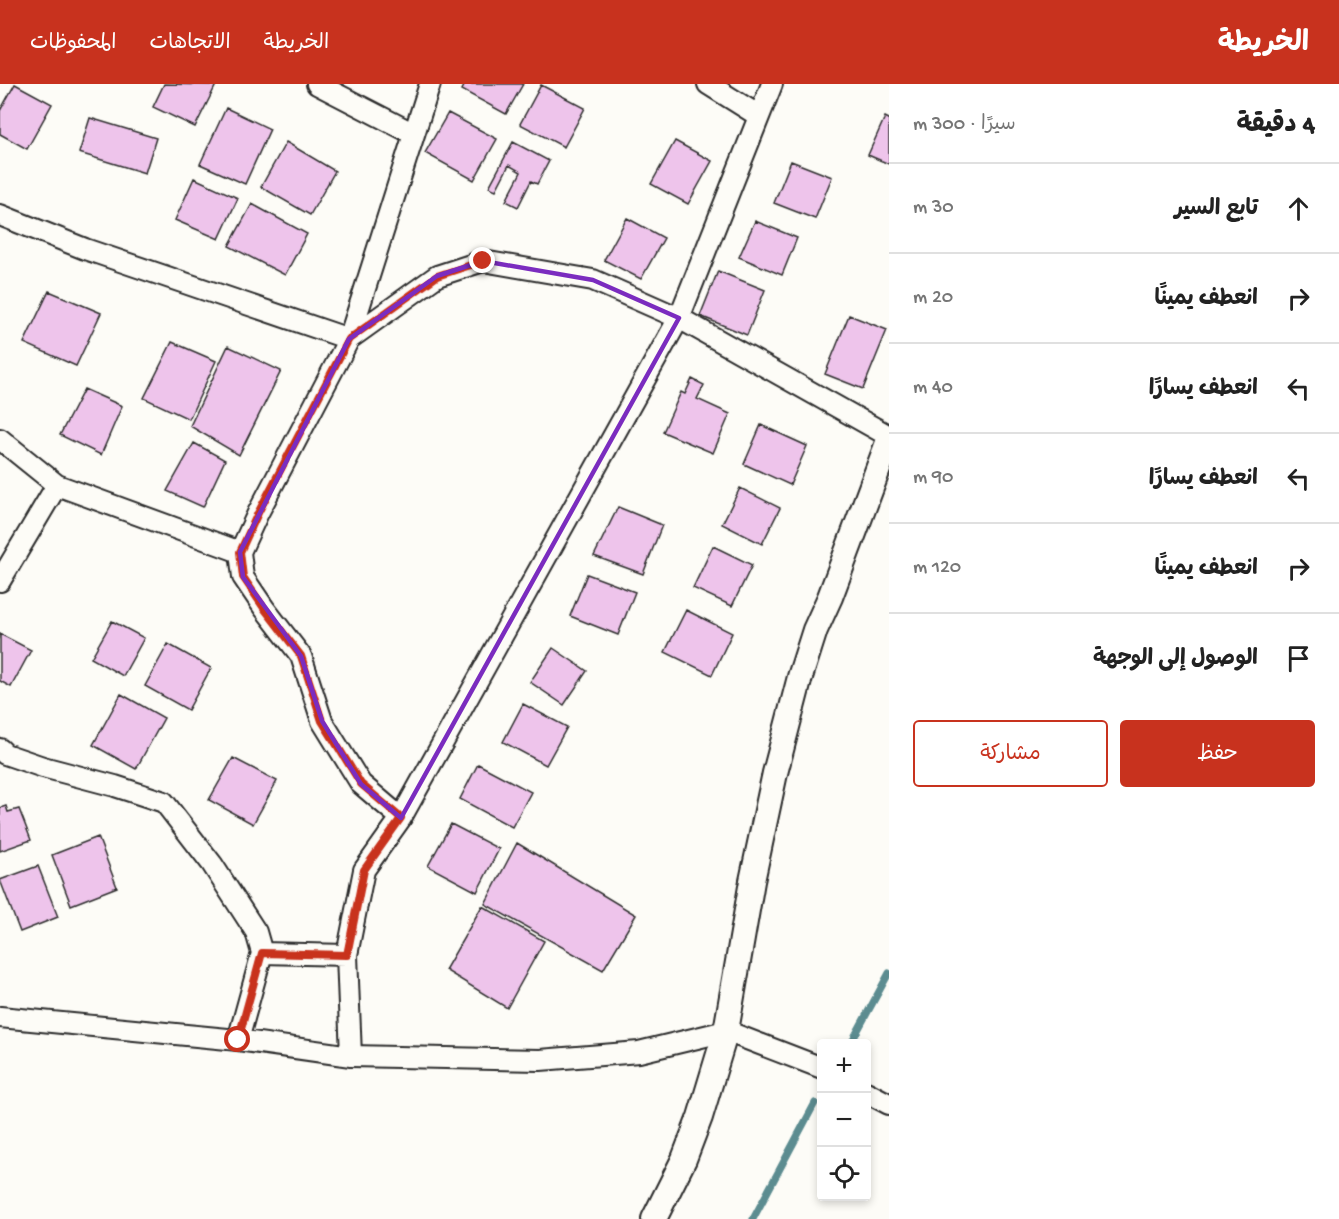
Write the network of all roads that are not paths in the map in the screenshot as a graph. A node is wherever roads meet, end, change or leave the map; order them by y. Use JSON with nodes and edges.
{"nodes":[{"id":1,"x":317,"y":84,"type":"edge"},
{"id":2,"x":430,"y":84,"type":"edge"},
{"id":3,"x":708,"y":84,"type":"edge"},
{"id":4,"x":772,"y":84,"type":"edge"},
{"id":5,"x":759,"y":116,"type":"junction"},
{"id":6,"x":414,"y":134,"type":"junction"},
{"id":7,"x":0,"y":215,"type":"edge"},
{"id":8,"x":679,"y":318,"type":"junction"},
{"id":9,"x":349,"y":339,"type":"junction"},
{"id":10,"x":889,"y":438,"type":"edge"},
{"id":11,"x":0,"y":440,"type":"edge"},
{"id":12,"x":57,"y":485,"type":"junction"},
{"id":13,"x":240,"y":552,"type":"junction"},
{"id":14,"x":0,"y":581,"type":"edge"},
{"id":15,"x":0,"y":749,"type":"edge"},
{"id":16,"x":401,"y":818,"type":"junction"},
{"id":17,"x":262,"y":953,"type":"junction"},
{"id":18,"x":347,"y":955,"type":"junction"},
{"id":19,"x":0,"y":1017,"type":"edge"},
{"id":20,"x":726,"y":1031,"type":"junction"},
{"id":21,"x":238,"y":1040,"type":"junction"},
{"id":22,"x":351,"y":1056,"type":"junction"},
{"id":23,"x":817,"y":1066,"type":"edge"},
{"id":24,"x":869,"y":1093,"type":"edge"},
{"id":25,"x":889,"y":1104,"type":"edge"},
{"id":26,"x":654,"y":1219,"type":"edge"}],
"edges":[{"from":1,"to":6,"type":"street"},
{"from":2,"to":6,"type":"street"},
{"from":3,"to":5,"type":"street"},
{"from":4,"to":5,"type":"street"},
{"from":5,"to":8,"type":"street"},
{"from":6,"to":9,"type":"street"},
{"from":7,"to":9,"type":"street"},
{"from":8,"to":9,"type":"street"},
{"from":8,"to":10,"type":"street"},
{"from":8,"to":16,"type":"street"},
{"from":9,"to":13,"type":"street"},
{"from":10,"to":20,"type":"street"},
{"from":11,"to":12,"type":"street"},
{"from":12,"to":13,"type":"street"},
{"from":12,"to":14,"type":"street"},
{"from":13,"to":16,"type":"street"},
{"from":15,"to":17,"type":"street"},
{"from":16,"to":18,"type":"street"},
{"from":17,"to":18,"type":"street"},
{"from":17,"to":21,"type":"street"},
{"from":18,"to":22,"type":"street"},
{"from":19,"to":21,"type":"street"},
{"from":20,"to":22,"type":"street"},
{"from":20,"to":23,"type":"street"},
{"from":20,"to":26,"type":"street"},
{"from":21,"to":22,"type":"street"},
{"from":24,"to":25,"type":"street"}]}
